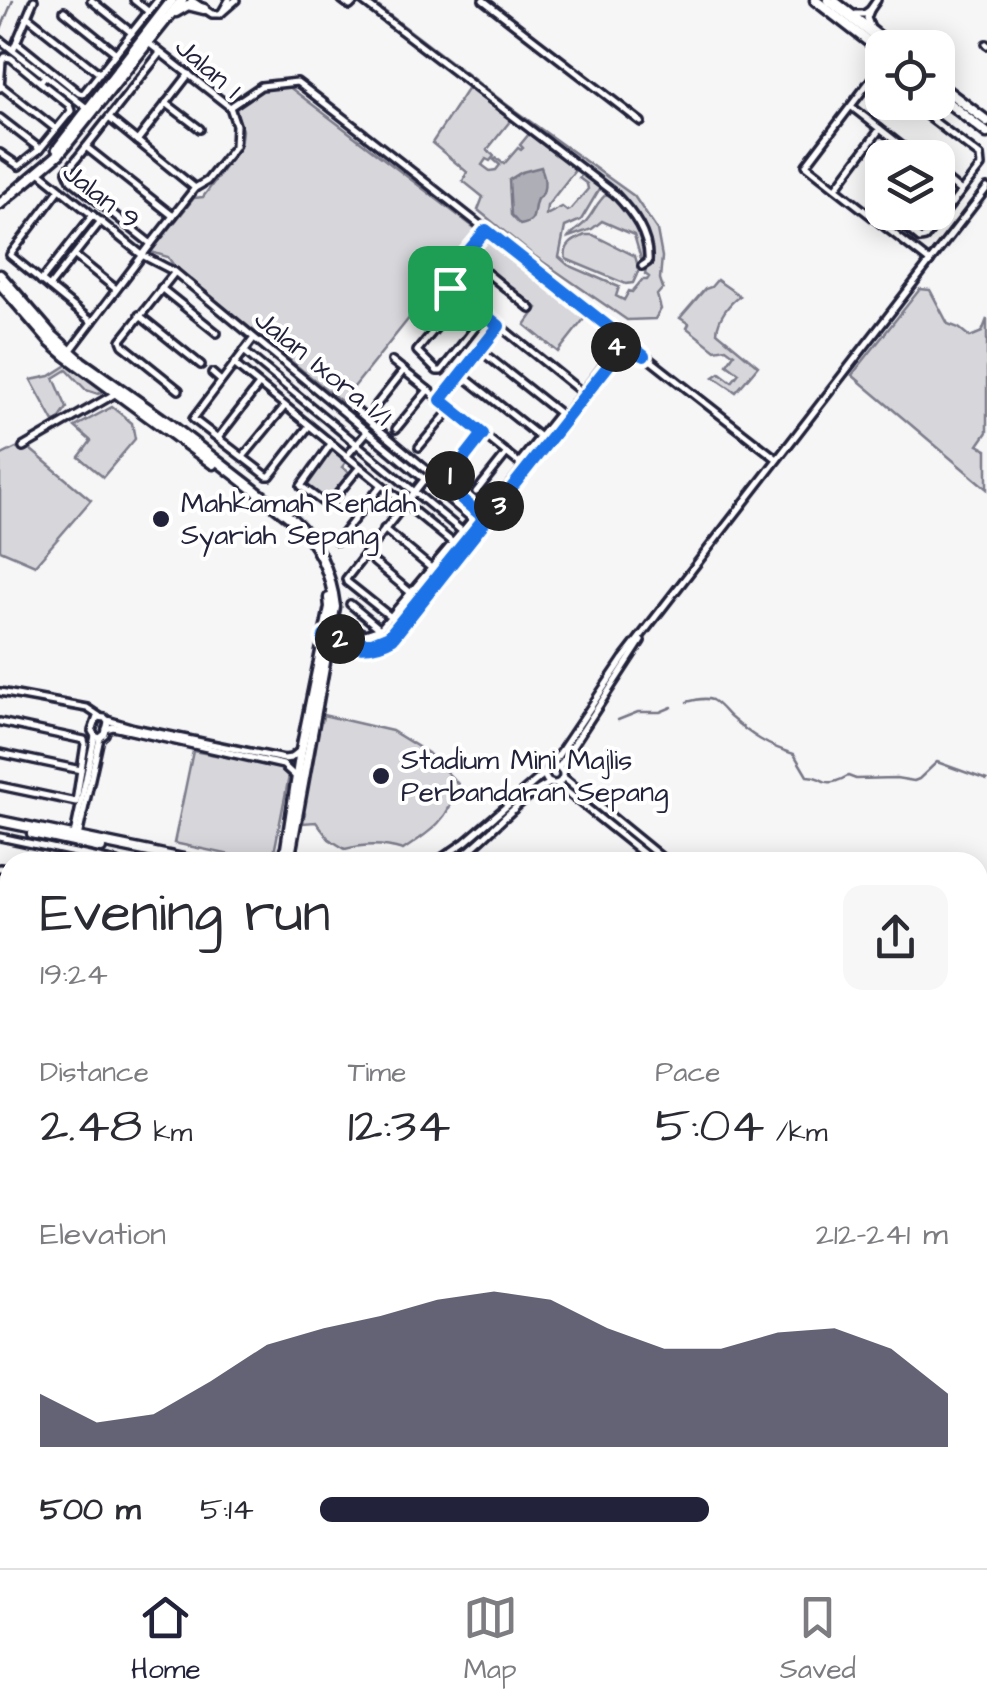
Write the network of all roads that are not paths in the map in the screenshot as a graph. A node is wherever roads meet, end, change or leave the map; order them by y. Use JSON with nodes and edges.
{"nodes":[{"id":1,"x":34,"y":0,"type":"edge"},
{"id":2,"x":91,"y":0,"type":"edge"},
{"id":3,"x":134,"y":0,"type":"edge"},
{"id":4,"x":158,"y":0,"type":"edge"},
{"id":5,"x":172,"y":0,"type":"edge"},
{"id":6,"x":182,"y":0,"type":"edge"},
{"id":7,"x":194,"y":0,"type":"edge"},
{"id":8,"x":232,"y":0,"type":"edge"},
{"id":9,"x":342,"y":0,"type":"edge"},
{"id":10,"x":358,"y":0,"type":"edge"},
{"id":11,"x":484,"y":0,"type":"edge"},
{"id":12,"x":816,"y":0,"type":"edge"},
{"id":13,"x":832,"y":0,"type":"edge"},
{"id":14,"x":877,"y":0,"type":"edge"},
{"id":15,"x":204,"y":9,"type":"junction"},
{"id":16,"x":870,"y":10,"type":"junction"},
{"id":17,"x":64,"y":11,"type":"dead end"},
{"id":18,"x":149,"y":12,"type":"junction"},
{"id":19,"x":853,"y":14,"type":"junction"},
{"id":20,"x":28,"y":16,"type":"junction"},
{"id":21,"x":170,"y":16,"type":"junction"},
{"id":22,"x":870,"y":26,"type":"junction"},
{"id":23,"x":870,"y":30,"type":"edge"},
{"id":24,"x":874,"y":30,"type":"edge"},
{"id":25,"x":132,"y":34,"type":"junction"},
{"id":26,"x":865,"y":39,"type":"edge"},
{"id":27,"x":0,"y":40,"type":"edge"},
{"id":28,"x":145,"y":40,"type":"junction"},
{"id":29,"x":16,"y":43,"type":"junction"},
{"id":30,"x":13,"y":50,"type":"junction"},
{"id":31,"x":160,"y":52,"type":"junction"},
{"id":32,"x":116,"y":54,"type":"junction"},
{"id":33,"x":100,"y":74,"type":"junction"},
{"id":34,"x":189,"y":74,"type":"junction"},
{"id":35,"x":43,"y":79,"type":"junction"},
{"id":36,"x":0,"y":87,"type":"edge"},
{"id":37,"x":865,"y":89,"type":"edge"},
{"id":38,"x":955,"y":96,"type":"edge"},
{"id":39,"x":166,"y":103,"type":"junction"},
{"id":40,"x":230,"y":107,"type":"junction"},
{"id":41,"x":851,"y":107,"type":"junction"},
{"id":42,"x":955,"y":109,"type":"edge"},
{"id":43,"x":90,"y":110,"type":"junction"},
{"id":44,"x":0,"y":118,"type":"edge"},
{"id":45,"x":108,"y":118,"type":"junction"},
{"id":46,"x":984,"y":119,"type":"edge"},
{"id":47,"x":933,"y":120,"type":"edge"},
{"id":48,"x":641,"y":122,"type":"dead end"},
{"id":49,"x":56,"y":129,"type":"junction"},
{"id":50,"x":200,"y":129,"type":"dead end"},
{"id":51,"x":880,"y":129,"type":"junction"},
{"id":52,"x":987,"y":134,"type":"edge"},
{"id":53,"x":894,"y":140,"type":"edge"},
{"id":54,"x":137,"y":141,"type":"junction"},
{"id":55,"x":86,"y":147,"type":"junction"},
{"id":56,"x":40,"y":149,"type":"junction"},
{"id":57,"x":0,"y":152,"type":"edge"},
{"id":58,"x":38,"y":170,"type":"junction"},
{"id":59,"x":955,"y":187,"type":"edge"},
{"id":60,"x":196,"y":188,"type":"junction"},
{"id":61,"x":836,"y":188,"type":"junction"},
{"id":62,"x":987,"y":188,"type":"edge"},
{"id":63,"x":60,"y":189,"type":"junction"},
{"id":64,"x":960,"y":191,"type":"junction"},
{"id":65,"x":955,"y":197,"type":"edge"},
{"id":66,"x":0,"y":200,"type":"edge"},
{"id":67,"x":865,"y":211,"type":"edge"},
{"id":68,"x":93,"y":215,"type":"junction"},
{"id":69,"x":173,"y":216,"type":"junction"},
{"id":70,"x":101,"y":221,"type":"junction"},
{"id":71,"x":486,"y":230,"type":"junction"},
{"id":72,"x":889,"y":230,"type":"edge"},
{"id":73,"x":912,"y":230,"type":"edge"},
{"id":74,"x":930,"y":230,"type":"edge"},
{"id":75,"x":151,"y":244,"type":"junction"},
{"id":76,"x":74,"y":255,"type":"junction"},
{"id":77,"x":142,"y":255,"type":"junction"},
{"id":78,"x":465,"y":255,"type":"junction"},
{"id":79,"x":930,"y":262,"type":"junction"},
{"id":80,"x":642,"y":266,"type":"dead end"},
{"id":81,"x":175,"y":272,"type":"junction"},
{"id":82,"x":0,"y":276,"type":"edge"},
{"id":83,"x":41,"y":281,"type":"junction"},
{"id":84,"x":0,"y":284,"type":"edge"},
{"id":85,"x":49,"y":287,"type":"junction"},
{"id":86,"x":161,"y":288,"type":"junction"},
{"id":87,"x":116,"y":289,"type":"junction"},
{"id":88,"x":462,"y":296,"type":"junction"},
{"id":89,"x":532,"y":308,"type":"dead end"},
{"id":90,"x":139,"y":315,"type":"junction"},
{"id":91,"x":485,"y":315,"type":"junction"},
{"id":92,"x":92,"y":322,"type":"junction"},
{"id":93,"x":499,"y":326,"type":"junction"},
{"id":94,"x":610,"y":328,"type":"junction"},
{"id":95,"x":217,"y":334,"type":"dead end"},
{"id":96,"x":254,"y":338,"type":"junction"},
{"id":97,"x":625,"y":341,"type":"junction"},
{"id":98,"x":244,"y":351,"type":"junction"},
{"id":99,"x":618,"y":351,"type":"junction"},
{"id":100,"x":480,"y":352,"type":"junction"},
{"id":101,"x":68,"y":354,"type":"junction"},
{"id":102,"x":644,"y":356,"type":"junction"},
{"id":103,"x":392,"y":361,"type":"dead end"},
{"id":104,"x":234,"y":364,"type":"junction"},
{"id":105,"x":201,"y":365,"type":"dead end"},
{"id":106,"x":404,"y":370,"type":"junction"},
{"id":107,"x":212,"y":373,"type":"dead end"},
{"id":108,"x":462,"y":375,"type":"junction"},
{"id":109,"x":221,"y":381,"type":"junction"},
{"id":110,"x":260,"y":385,"type":"junction"},
{"id":111,"x":179,"y":390,"type":"dead end"},
{"id":112,"x":428,"y":390,"type":"junction"},
{"id":113,"x":118,"y":392,"type":"junction"},
{"id":114,"x":584,"y":394,"type":"junction"},
{"id":115,"x":441,"y":400,"type":"junction"},
{"id":116,"x":285,"y":406,"type":"junction"},
{"id":117,"x":374,"y":408,"type":"dead end"},
{"id":118,"x":451,"y":408,"type":"junction"},
{"id":119,"x":357,"y":412,"type":"dead end"},
{"id":120,"x":310,"y":426,"type":"junction"},
{"id":121,"x":396,"y":429,"type":"dead end"},
{"id":122,"x":368,"y":431,"type":"junction"},
{"id":123,"x":483,"y":434,"type":"junction"},
{"id":124,"x":540,"y":437,"type":"junction"},
{"id":125,"x":218,"y":438,"type":"junction"},
{"id":126,"x":331,"y":444,"type":"junction"},
{"id":127,"x":356,"y":445,"type":"junction"},
{"id":128,"x":24,"y":446,"type":"dead end"},
{"id":129,"x":419,"y":446,"type":"dead end"},
{"id":130,"x":506,"y":453,"type":"junction"},
{"id":131,"x":346,"y":457,"type":"junction"},
{"id":132,"x":243,"y":458,"type":"junction"},
{"id":133,"x":777,"y":459,"type":"junction"},
{"id":134,"x":359,"y":468,"type":"junction"},
{"id":135,"x":427,"y":475,"type":"junction"},
{"id":136,"x":444,"y":484,"type":"junction"},
{"id":137,"x":382,"y":486,"type":"junction"},
{"id":138,"x":414,"y":492,"type":"junction"},
{"id":139,"x":476,"y":492,"type":"dead end"},
{"id":140,"x":404,"y":504,"type":"junction"},
{"id":141,"x":486,"y":519,"type":"junction"},
{"id":142,"x":384,"y":529,"type":"junction"},
{"id":143,"x":462,"y":532,"type":"junction"},
{"id":144,"x":337,"y":541,"type":"dead end"},
{"id":145,"x":453,"y":543,"type":"junction"},
{"id":146,"x":374,"y":562,"type":"dead end"},
{"id":147,"x":432,"y":568,"type":"junction"},
{"id":148,"x":412,"y":592,"type":"junction"},
{"id":149,"x":350,"y":604,"type":"dead end"},
{"id":150,"x":392,"y":618,"type":"junction"},
{"id":151,"x":332,"y":626,"type":"junction"},
{"id":152,"x":353,"y":629,"type":"dead end"},
{"id":153,"x":380,"y":630,"type":"junction"},
{"id":154,"x":326,"y":639,"type":"junction"},
{"id":155,"x":349,"y":643,"type":"junction"},
{"id":156,"x":328,"y":653,"type":"junction"},
{"id":157,"x":625,"y":660,"type":"junction"},
{"id":158,"x":0,"y":692,"type":"edge"},
{"id":159,"x":312,"y":716,"type":"junction"},
{"id":160,"x":97,"y":718,"type":"junction"},
{"id":161,"x":107,"y":720,"type":"junction"},
{"id":162,"x":0,"y":722,"type":"edge"},
{"id":163,"x":106,"y":729,"type":"junction"},
{"id":164,"x":97,"y":737,"type":"junction"},
{"id":165,"x":302,"y":750,"type":"junction"},
{"id":166,"x":0,"y":753,"type":"edge"},
{"id":167,"x":550,"y":766,"type":"junction"},
{"id":168,"x":559,"y":767,"type":"junction"},
{"id":169,"x":81,"y":770,"type":"junction"},
{"id":170,"x":545,"y":773,"type":"junction"},
{"id":171,"x":563,"y":777,"type":"junction"},
{"id":172,"x":297,"y":780,"type":"junction"},
{"id":173,"x":554,"y":784,"type":"junction"},
{"id":174,"x":0,"y":786,"type":"edge"},
{"id":175,"x":0,"y":823,"type":"edge"},
{"id":176,"x":78,"y":826,"type":"junction"},
{"id":177,"x":62,"y":834,"type":"junction"},
{"id":178,"x":0,"y":838,"type":"edge"},
{"id":179,"x":75,"y":840,"type":"junction"},
{"id":180,"x":90,"y":840,"type":"junction"},
{"id":181,"x":470,"y":851,"type":"edge"},
{"id":182,"x":68,"y":852,"type":"edge"},
{"id":183,"x":129,"y":852,"type":"edge"},
{"id":184,"x":149,"y":852,"type":"edge"},
{"id":185,"x":285,"y":852,"type":"edge"},
{"id":186,"x":292,"y":852,"type":"edge"},
{"id":187,"x":450,"y":852,"type":"edge"},
{"id":188,"x":641,"y":852,"type":"edge"},
{"id":189,"x":655,"y":852,"type":"edge"}],
"edges":[{"from":1,"to":20,"type":"street"},
{"from":2,"to":25,"type":"street"},
{"from":3,"to":18,"type":"street"},
{"from":4,"to":18,"type":"street"},
{"from":5,"to":28,"type":"main road"},
{"from":6,"to":21,"type":"main road"},
{"from":7,"to":15,"type":"main road"},
{"from":8,"to":15,"type":"street"},
{"from":9,"to":10,"type":"street"},
{"from":10,"to":80,"type":"street"},
{"from":11,"to":48,"type":"street"},
{"from":12,"to":26,"type":"main road"},
{"from":13,"to":19,"type":"street"},
{"from":13,"to":23,"type":"main road"},
{"from":14,"to":16,"type":"street"},
{"from":15,"to":21,"type":"main road"},
{"from":16,"to":19,"type":"street"},
{"from":16,"to":22,"type":"street"},
{"from":17,"to":32,"type":"street"},
{"from":18,"to":25,"type":"street"},
{"from":19,"to":22,"type":"street"},
{"from":20,"to":29,"type":"street"},
{"from":20,"to":33,"type":"street"},
{"from":21,"to":28,"type":"main road"},
{"from":22,"to":24,"type":"street"},
{"from":25,"to":32,"type":"street"},
{"from":27,"to":30,"type":"street"},
{"from":28,"to":31,"type":"street","name":"Jalan 1"},
{"from":28,"to":43,"type":"main road"},
{"from":29,"to":30,"type":"street"},
{"from":29,"to":33,"type":"street"},
{"from":30,"to":35,"type":"street"},
{"from":31,"to":34,"type":"street","name":"Jalan 1"},
{"from":31,"to":45,"type":"street"},
{"from":32,"to":33,"type":"street"},
{"from":34,"to":39,"type":"street"},
{"from":34,"to":40,"type":"street","name":"Jalan 1"},
{"from":35,"to":36,"type":"street"},
{"from":35,"to":43,"type":"street"},
{"from":35,"to":49,"type":"street"},
{"from":36,"to":49,"type":"street"},
{"from":37,"to":41,"type":"street"},
{"from":38,"to":46,"type":"main road"},
{"from":39,"to":50,"type":"street"},
{"from":39,"to":54,"type":"street"},
{"from":40,"to":60,"type":"street","name":"Jalan 1"},
{"from":40,"to":71,"type":"street"},
{"from":41,"to":51,"type":"street"},
{"from":41,"to":61,"type":"street"},
{"from":42,"to":52,"type":"main road"},
{"from":43,"to":58,"type":"main road"},
{"from":44,"to":56,"type":"street"},
{"from":45,"to":54,"type":"street"},
{"from":45,"to":55,"type":"street"},
{"from":47,"to":64,"type":"street"},
{"from":49,"to":56,"type":"street"},
{"from":51,"to":53,"type":"street"},
{"from":51,"to":61,"type":"street"},
{"from":54,"to":60,"type":"street"},
{"from":55,"to":69,"type":"street"},
{"from":55,"to":75,"type":"street"},
{"from":56,"to":57,"type":"street"},
{"from":58,"to":63,"type":"street","name":"Jalan 9"},
{"from":58,"to":66,"type":"main road"},
{"from":59,"to":64,"type":"street"},
{"from":60,"to":69,"type":"street","name":"Jalan 1"},
{"from":61,"to":67,"type":"street"},
{"from":62,"to":79,"type":"street"},
{"from":63,"to":68,"type":"street","name":"Jalan 9"},
{"from":63,"to":83,"type":"street"},
{"from":64,"to":65,"type":"street"},
{"from":68,"to":70,"type":"street","name":"Jalan 9"},
{"from":68,"to":83,"type":"street"},
{"from":69,"to":75,"type":"street","name":"Jalan 1"},
{"from":70,"to":76,"type":"street"},
{"from":70,"to":77,"type":"street","name":"Jalan 9"},
{"from":71,"to":78,"type":"street"},
{"from":71,"to":94,"type":"street"},
{"from":72,"to":79,"type":"street"},
{"from":73,"to":74,"type":"street"},
{"from":75,"to":77,"type":"street","name":"Jalan 1"},
{"from":76,"to":85,"type":"street"},
{"from":76,"to":87,"type":"street"},
{"from":77,"to":81,"type":"street","name":"Jalan Ixora 1/1"},
{"from":77,"to":87,"type":"street","name":"Jalan 1"},
{"from":78,"to":88,"type":"street"},
{"from":78,"to":89,"type":"street"},
{"from":79,"to":133,"type":"street"},
{"from":81,"to":86,"type":"street"},
{"from":81,"to":96,"type":"street","name":"Jalan Ixora 1/1"},
{"from":82,"to":101,"type":"main road"},
{"from":83,"to":85,"type":"street"},
{"from":84,"to":101,"type":"main road"},
{"from":85,"to":92,"type":"street"},
{"from":86,"to":90,"type":"street"},
{"from":86,"to":95,"type":"street"},
{"from":87,"to":92,"type":"street","name":"Jalan 1"},
{"from":88,"to":91,"type":"street"},
{"from":88,"to":91,"type":"street"},
{"from":90,"to":105,"type":"street"},
{"from":90,"to":111,"type":"street"},
{"from":91,"to":93,"type":"street"},
{"from":92,"to":101,"type":"street","name":"Jalan 1"},
{"from":93,"to":100,"type":"street"},
{"from":93,"to":114,"type":"street"},
{"from":94,"to":97,"type":"street"},
{"from":94,"to":99,"type":"street"},
{"from":96,"to":98,"type":"street"},
{"from":96,"to":122,"type":"street","name":"Jalan Ixora 1/1"},
{"from":97,"to":99,"type":"street"},
{"from":97,"to":102,"type":"street"},
{"from":98,"to":104,"type":"street"},
{"from":98,"to":127,"type":"street"},
{"from":99,"to":102,"type":"street"},
{"from":99,"to":114,"type":"street"},
{"from":100,"to":108,"type":"street"},
{"from":100,"to":124,"type":"street"},
{"from":101,"to":113,"type":"main road"},
{"from":102,"to":133,"type":"street"},
{"from":103,"to":106,"type":"street"},
{"from":104,"to":109,"type":"street"},
{"from":104,"to":110,"type":"street"},
{"from":106,"to":112,"type":"street"},
{"from":106,"to":117,"type":"street"},
{"from":107,"to":109,"type":"street"},
{"from":108,"to":115,"type":"street"},
{"from":108,"to":124,"type":"street"},
{"from":109,"to":125,"type":"street"},
{"from":110,"to":116,"type":"street"},
{"from":110,"to":125,"type":"street"},
{"from":112,"to":115,"type":"street"},
{"from":112,"to":121,"type":"street"},
{"from":113,"to":128,"type":"street"},
{"from":113,"to":151,"type":"main road"},
{"from":113,"to":154,"type":"main road"},
{"from":114,"to":141,"type":"street"},
{"from":115,"to":118,"type":"street"},
{"from":116,"to":120,"type":"street"},
{"from":116,"to":132,"type":"street"},
{"from":118,"to":123,"type":"street"},
{"from":118,"to":129,"type":"street"},
{"from":119,"to":135,"type":"street"},
{"from":120,"to":126,"type":"street"},
{"from":120,"to":132,"type":"street"},
{"from":122,"to":127,"type":"street"},
{"from":122,"to":135,"type":"street","name":"Jalan Ixora 1/1"},
{"from":123,"to":130,"type":"street"},
{"from":123,"to":136,"type":"street"},
{"from":124,"to":130,"type":"street"},
{"from":125,"to":132,"type":"street"},
{"from":126,"to":131,"type":"street"},
{"from":126,"to":134,"type":"street"},
{"from":127,"to":131,"type":"street"},
{"from":127,"to":138,"type":"street"},
{"from":130,"to":139,"type":"street"},
{"from":131,"to":134,"type":"street"},
{"from":133,"to":157,"type":"street"},
{"from":134,"to":137,"type":"street"},
{"from":135,"to":136,"type":"street"},
{"from":135,"to":138,"type":"street"},
{"from":135,"to":143,"type":"street","name":"Jalan Ixora 1/1"},
{"from":136,"to":141,"type":"street"},
{"from":137,"to":140,"type":"street"},
{"from":137,"to":144,"type":"street"},
{"from":138,"to":140,"type":"street"},
{"from":138,"to":143,"type":"street"},
{"from":140,"to":142,"type":"street"},
{"from":140,"to":145,"type":"street"},
{"from":141,"to":155,"type":"street"},
{"from":142,"to":147,"type":"street"},
{"from":142,"to":150,"type":"street"},
{"from":143,"to":145,"type":"street"},
{"from":145,"to":147,"type":"street"},
{"from":146,"to":148,"type":"street"},
{"from":147,"to":148,"type":"street"},
{"from":148,"to":150,"type":"street"},
{"from":149,"to":153,"type":"street"},
{"from":150,"to":153,"type":"street"},
{"from":151,"to":154,"type":"main road"},
{"from":151,"to":155,"type":"main road"},
{"from":152,"to":153,"type":"street"},
{"from":154,"to":155,"type":"street"},
{"from":154,"to":156,"type":"main road"},
{"from":154,"to":159,"type":"main road"},
{"from":155,"to":156,"type":"main road"},
{"from":156,"to":159,"type":"main road"},
{"from":157,"to":167,"type":"street"},
{"from":157,"to":168,"type":"street"},
{"from":158,"to":160,"type":"street"},
{"from":159,"to":165,"type":"main road"},
{"from":159,"to":186,"type":"main road"},
{"from":160,"to":161,"type":"street"},
{"from":160,"to":164,"type":"street"},
{"from":161,"to":163,"type":"street"},
{"from":161,"to":165,"type":"street"},
{"from":162,"to":169,"type":"street"},
{"from":163,"to":164,"type":"street"},
{"from":163,"to":172,"type":"street"},
{"from":164,"to":176,"type":"street"},
{"from":165,"to":172,"type":"main road"},
{"from":166,"to":169,"type":"street"},
{"from":167,"to":168,"type":"street"},
{"from":167,"to":170,"type":"street"},
{"from":168,"to":171,"type":"street"},
{"from":169,"to":174,"type":"street"},
{"from":170,"to":173,"type":"street"},
{"from":170,"to":187,"type":"street"},
{"from":171,"to":173,"type":"street"},
{"from":171,"to":189,"type":"street"},
{"from":172,"to":185,"type":"main road"},
{"from":173,"to":181,"type":"street"},
{"from":173,"to":188,"type":"street"},
{"from":175,"to":177,"type":"main road"},
{"from":175,"to":179,"type":"main road"},
{"from":176,"to":177,"type":"street"},
{"from":176,"to":179,"type":"street"},
{"from":176,"to":180,"type":"street"},
{"from":177,"to":179,"type":"main road"},
{"from":178,"to":182,"type":"street"},
{"from":179,"to":180,"type":"main road"},
{"from":179,"to":183,"type":"main road"},
{"from":180,"to":184,"type":"main road"}]}
